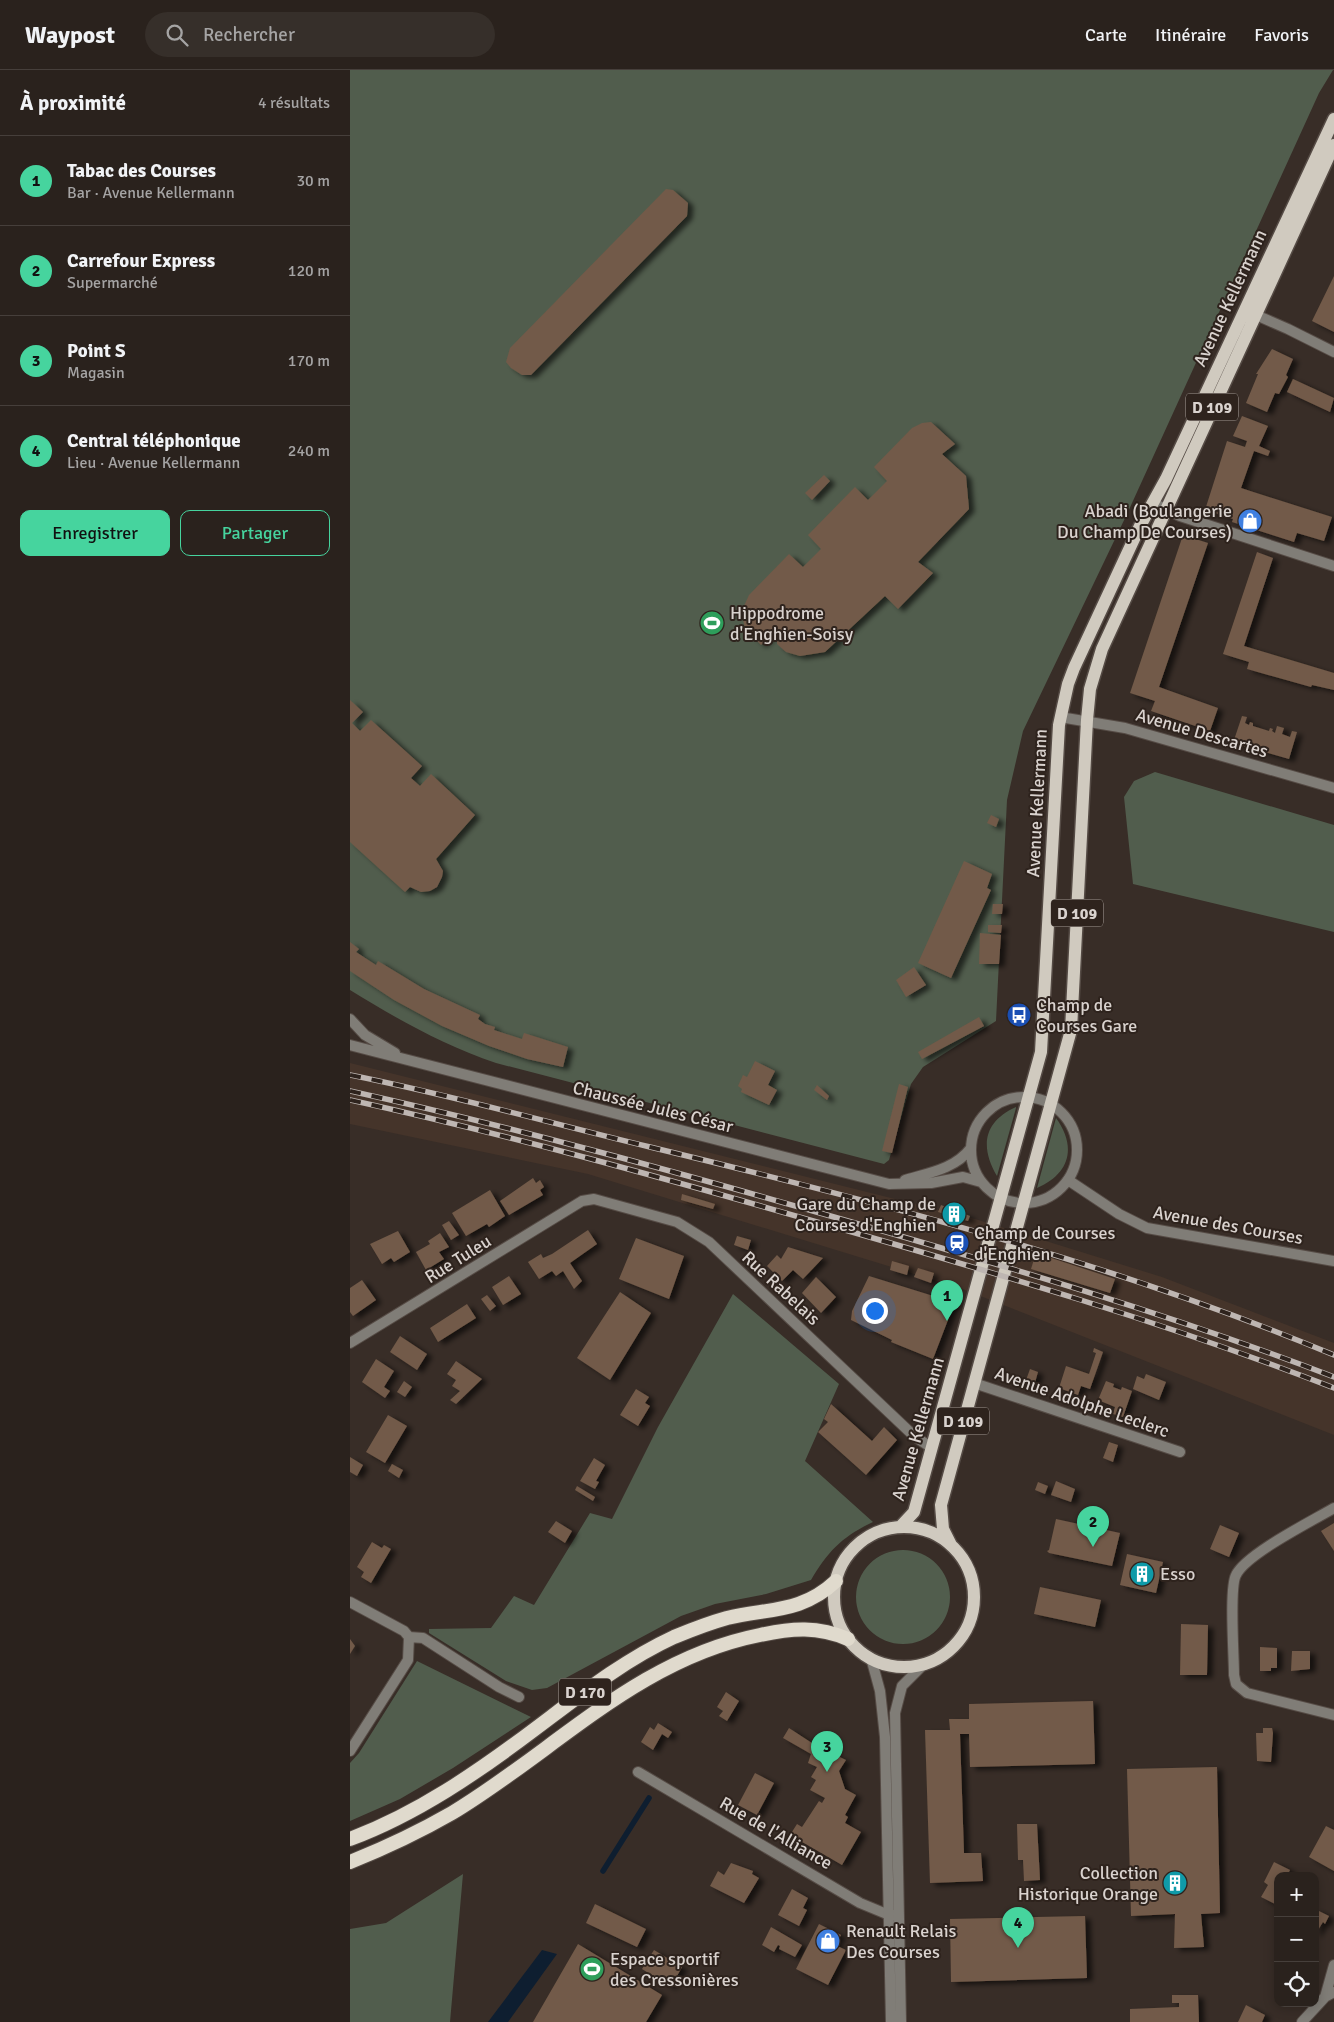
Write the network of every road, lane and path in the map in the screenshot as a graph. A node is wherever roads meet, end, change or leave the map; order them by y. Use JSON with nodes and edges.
{"nodes":[{"id":1,"x":1334,"y":119,"type":"edge"},
{"id":2,"x":1334,"y":145,"type":"edge"},
{"id":3,"x":1249,"y":314,"type":"junction"},
{"id":4,"x":1334,"y":352,"type":"edge"},
{"id":5,"x":1153,"y":503,"type":"junction"},
{"id":6,"x":1165,"y":510,"type":"junction"},
{"id":7,"x":1334,"y":566,"type":"edge"},
{"id":8,"x":1060,"y":717,"type":"junction"},
{"id":9,"x":1087,"y":720,"type":"junction"},
{"id":10,"x":1334,"y":788,"type":"edge"},
{"id":11,"x":350,"y":1019,"type":"edge"},
{"id":12,"x":350,"y":1045,"type":"edge"},
{"id":13,"x":408,"y":1062,"type":"junction"},
{"id":14,"x":1028,"y":1097,"type":"junction"},
{"id":15,"x":1052,"y":1104,"type":"junction"},
{"id":16,"x":971,"y":1148,"type":"junction"},
{"id":17,"x":1068,"y":1180,"type":"junction"},
{"id":18,"x":981,"y":1182,"type":"junction"},
{"id":19,"x":889,"y":1184,"type":"junction"},
{"id":20,"x":1000,"y":1199,"type":"junction"},
{"id":21,"x":582,"y":1201,"type":"joint"},
{"id":22,"x":1023,"y":1203,"type":"junction"},
{"id":23,"x":1334,"y":1261,"type":"edge"},
{"id":24,"x":350,"y":1343,"type":"edge"},
{"id":25,"x":974,"y":1382,"type":"junction"},
{"id":26,"x":932,"y":1448,"type":"junction"},
{"id":27,"x":1180,"y":1452,"type":"dead end"},
{"id":28,"x":1334,"y":1508,"type":"edge"},
{"id":29,"x":900,"y":1527,"type":"junction"},
{"id":30,"x":950,"y":1545,"type":"junction"},
{"id":31,"x":836,"y":1581,"type":"junction"},
{"id":32,"x":350,"y":1602,"type":"edge"},
{"id":33,"x":409,"y":1637,"type":"junction"},
{"id":34,"x":848,"y":1639,"type":"junction"},
{"id":35,"x":871,"y":1658,"type":"junction"},
{"id":36,"x":925,"y":1663,"type":"junction"},
{"id":37,"x":519,"y":1697,"type":"dead end"},
{"id":38,"x":1334,"y":1715,"type":"edge"},
{"id":39,"x":350,"y":1751,"type":"edge"},
{"id":40,"x":638,"y":1772,"type":"dead end"},
{"id":41,"x":350,"y":1839,"type":"edge"},
{"id":42,"x":350,"y":1862,"type":"edge"},
{"id":43,"x":894,"y":1915,"type":"junction"},
{"id":44,"x":1334,"y":1965,"type":"edge"},
{"id":45,"x":1329,"y":1994,"type":"edge"},
{"id":46,"x":891,"y":2022,"type":"edge"},
{"id":47,"x":901,"y":2022,"type":"edge"},
{"id":48,"x":1302,"y":2022,"type":"edge"}],
"edges":[{"from":1,"to":3,"type":"main road","name":"Avenue Kellermann","number":"D 109"},
{"from":2,"to":3,"type":"main road","name":"Avenue Kellermann","number":"D 109"},
{"from":3,"to":4,"type":"street"},
{"from":3,"to":5,"type":"main road","name":"Avenue Kellermann","number":"D 109"},
{"from":3,"to":6,"type":"main road","name":"Avenue Kellermann","number":"D 109"},
{"from":5,"to":6,"type":"street"},
{"from":5,"to":8,"type":"main road","name":"Avenue Kellermann","number":"D 109"},
{"from":6,"to":7,"type":"street"},
{"from":6,"to":9,"type":"main road","name":"Avenue Kellermann","number":"D 109"},
{"from":8,"to":9,"type":"street","name":"Avenue Descartes"},
{"from":8,"to":14,"type":"main road","name":"Avenue Kellermann","number":"D 109"},
{"from":9,"to":10,"type":"street","name":"Avenue Descartes"},
{"from":9,"to":15,"type":"main road","name":"Avenue Kellermann","number":"D 109"},
{"from":11,"to":13,"type":"street","name":"Chaussée Jules César"},
{"from":12,"to":13,"type":"street","name":"Chaussée Jules César"},
{"from":13,"to":19,"type":"street","name":"Chaussée Jules César"},
{"from":14,"to":15,"type":"street"},
{"from":14,"to":16,"type":"street"},
{"from":14,"to":20,"type":"main road","name":"Avenue Kellermann","number":"D 109"},
{"from":15,"to":17,"type":"street"},
{"from":15,"to":22,"type":"main road","name":"Avenue Kellermann","number":"D 109"},
{"from":16,"to":18,"type":"street"},
{"from":16,"to":19,"type":"street","name":"Chaussée Jules César"},
{"from":17,"to":22,"type":"street"},
{"from":17,"to":23,"type":"street","name":"Avenue des Courses"},
{"from":18,"to":19,"type":"street","name":"Chaussée Jules César"},
{"from":18,"to":20,"type":"street"},
{"from":20,"to":22,"type":"street"},
{"from":20,"to":26,"type":"main road","name":"Avenue Kellermann","number":"D 109"},
{"from":21,"to":24,"type":"street","name":"Rue Tuleu"},
{"from":21,"to":26,"type":"street","name":"Rue Rabelais"},
{"from":22,"to":25,"type":"main road","name":"Avenue Kellermann","number":"D 109"},
{"from":25,"to":27,"type":"street","name":"Avenue Adolphe Leclerc"},
{"from":25,"to":30,"type":"main road","name":"Avenue Kellermann","number":"D 109"},
{"from":26,"to":29,"type":"main road","name":"Avenue Kellermann","number":"D 109"},
{"from":28,"to":38,"type":"street"},
{"from":29,"to":30,"type":"main road"},
{"from":29,"to":31,"type":"main road"},
{"from":30,"to":36,"type":"main road"},
{"from":31,"to":34,"type":"main road"},
{"from":31,"to":41,"type":"highway","number":"D 170"},
{"from":32,"to":33,"type":"street"},
{"from":33,"to":37,"type":"street"},
{"from":33,"to":39,"type":"street"},
{"from":34,"to":35,"type":"main road"},
{"from":34,"to":42,"type":"highway","number":"D 170"},
{"from":35,"to":36,"type":"main road"},
{"from":35,"to":43,"type":"street"},
{"from":36,"to":43,"type":"street"},
{"from":40,"to":43,"type":"street","name":"Rue de l'Alliance"},
{"from":43,"to":46,"type":"street"},
{"from":43,"to":47,"type":"street"},
{"from":44,"to":45,"type":"street"},
{"from":45,"to":48,"type":"street"}]}
